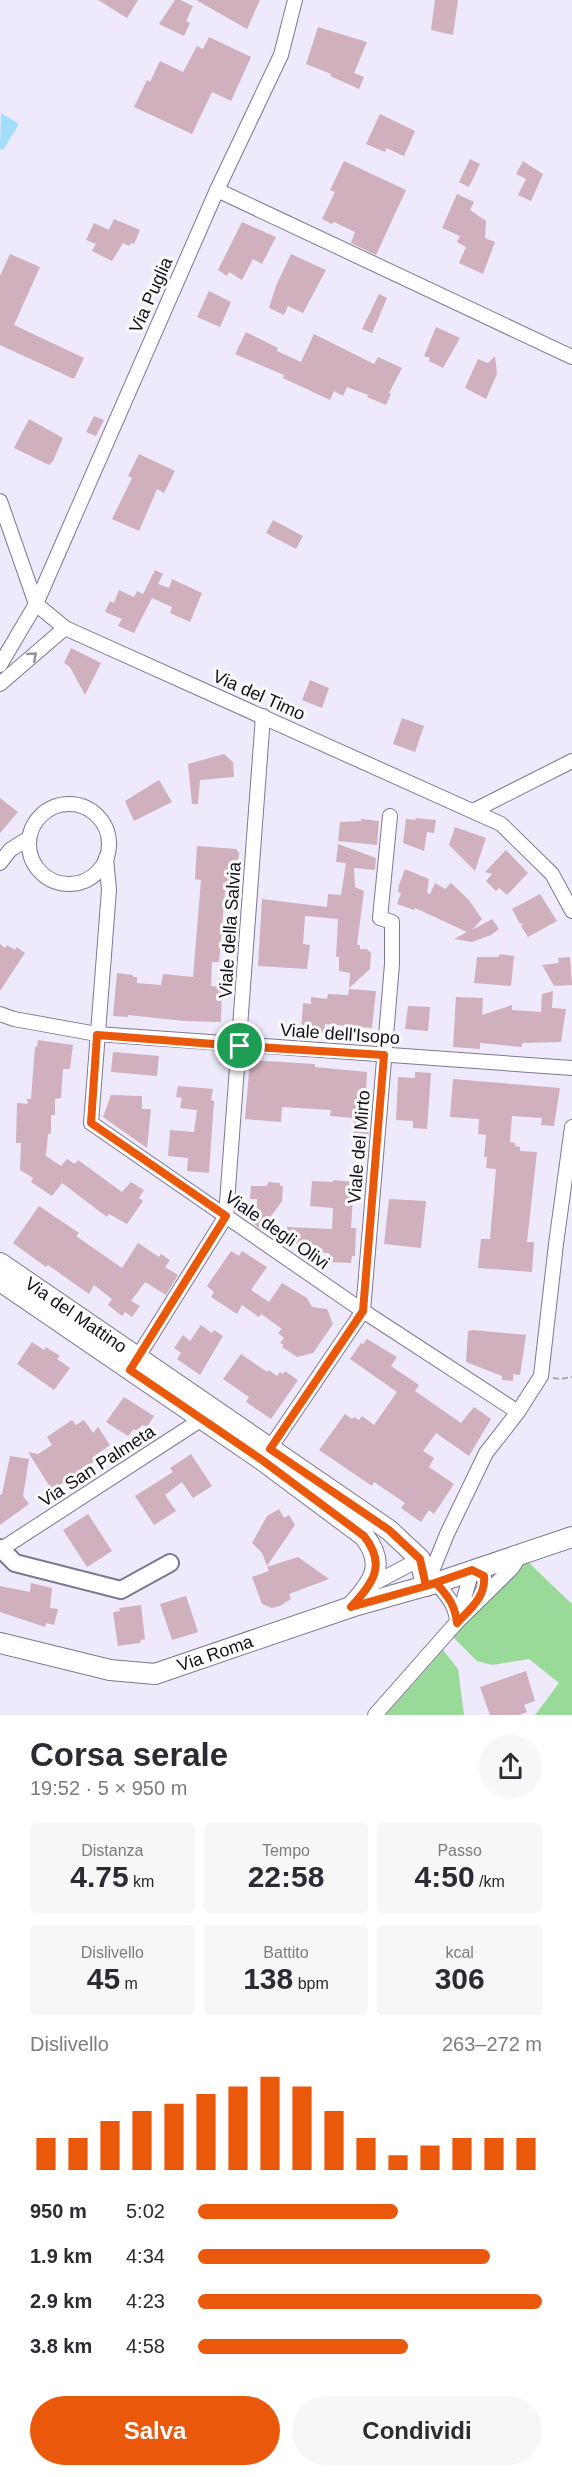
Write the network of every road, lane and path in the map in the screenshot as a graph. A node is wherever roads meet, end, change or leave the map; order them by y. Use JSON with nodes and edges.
{"nodes":[{"id":1,"x":295,"y":0,"type":"edge"},
{"id":2,"x":217,"y":190,"type":"junction"},
{"id":3,"x":572,"y":357,"type":"edge"},
{"id":4,"x":0,"y":501,"type":"edge"},
{"id":5,"x":36,"y":604,"type":"junction"},
{"id":6,"x":65,"y":628,"type":"junction"},
{"id":7,"x":0,"y":665,"type":"edge"},
{"id":8,"x":0,"y":684,"type":"edge"},
{"id":9,"x":263,"y":716,"type":"junction"},
{"id":10,"x":572,"y":761,"type":"edge"},
{"id":11,"x":473,"y":811,"type":"junction"},
{"id":12,"x":390,"y":816,"type":"dead end"},
{"id":13,"x":29,"y":838,"type":"junction"},
{"id":14,"x":106,"y":858,"type":"junction"},
{"id":15,"x":0,"y":863,"type":"edge"},
{"id":16,"x":572,"y":911,"type":"edge"},
{"id":17,"x":0,"y":1014,"type":"edge"},
{"id":18,"x":97,"y":1035,"type":"junction"},
{"id":19,"x":240,"y":1046,"type":"junction"},
{"id":20,"x":384,"y":1055,"type":"junction"},
{"id":21,"x":572,"y":1068,"type":"edge"},
{"id":22,"x":572,"y":1127,"type":"edge"},
{"id":23,"x":226,"y":1216,"type":"junction"},
{"id":24,"x":0,"y":1263,"type":"edge"},
{"id":25,"x":0,"y":1281,"type":"edge"},
{"id":26,"x":363,"y":1311,"type":"junction"},
{"id":27,"x":134,"y":1364,"type":"junction"},
{"id":28,"x":542,"y":1376,"type":"junction"},
{"id":29,"x":572,"y":1377,"type":"edge"},
{"id":30,"x":518,"y":1412,"type":"junction"},
{"id":31,"x":206,"y":1414,"type":"junction"},
{"id":32,"x":266,"y":1455,"type":"junction"},
{"id":33,"x":572,"y":1537,"type":"edge"},
{"id":34,"x":0,"y":1549,"type":"edge"},
{"id":35,"x":521,"y":1554,"type":"junction"},
{"id":36,"x":420,"y":1559,"type":"junction"},
{"id":37,"x":170,"y":1563,"type":"dead end"},
{"id":38,"x":472,"y":1570,"type":"junction"},
{"id":39,"x":431,"y":1585,"type":"junction"},
{"id":40,"x":368,"y":1586,"type":"junction"},
{"id":41,"x":479,"y":1599,"type":"junction"},
{"id":42,"x":351,"y":1607,"type":"junction"},
{"id":43,"x":457,"y":1623,"type":"junction"},
{"id":44,"x":0,"y":1642,"type":"edge"},
{"id":45,"x":375,"y":1715,"type":"edge"}],
"edges":[{"from":1,"to":2,"type":"street","name":"Via Puglia"},
{"from":2,"to":3,"type":"street"},
{"from":2,"to":5,"type":"street","name":"Via Puglia"},
{"from":4,"to":5,"type":"street"},
{"from":5,"to":6,"type":"street","name":"Via del Timo"},
{"from":5,"to":7,"type":"street","name":"Via Puglia"},
{"from":8,"to":6,"type":"street","one_way":true},
{"from":6,"to":9,"type":"street","name":"Via del Timo"},
{"from":9,"to":11,"type":"street","name":"Via del Timo"},
{"from":9,"to":19,"type":"street","name":"Viale della Salvia"},
{"from":10,"to":11,"type":"street"},
{"from":11,"to":16,"type":"street","name":"Via del Timo"},
{"from":12,"to":20,"type":"street","name":"Viale del Mirto"},
{"from":13,"to":14,"type":"street"},
{"from":13,"to":14,"type":"street"},
{"from":13,"to":15,"type":"street"},
{"from":14,"to":18,"type":"street"},
{"from":17,"to":18,"type":"street","name":"Viale dell'Isopo"},
{"from":18,"to":19,"type":"street","name":"Viale dell'Isopo"},
{"from":18,"to":23,"type":"street","name":"Viale degli Olivi"},
{"from":19,"to":20,"type":"street","name":"Viale dell'Isopo"},
{"from":19,"to":23,"type":"street","name":"Viale della Salvia"},
{"from":20,"to":21,"type":"street","name":"Viale dell'Isopo"},
{"from":20,"to":26,"type":"street","name":"Viale del Mirto"},
{"from":22,"to":28,"type":"street"},
{"from":23,"to":26,"type":"street","name":"Viale degli Olivi"},
{"from":23,"to":27,"type":"street","name":"Viale della Salvia"},
{"from":24,"to":27,"type":"main road","name":"Via del Mattino"},
{"from":25,"to":27,"type":"main road","name":"Via del Mattino"},
{"from":26,"to":30,"type":"street","name":"Viale degli Olivi"},
{"from":26,"to":32,"type":"street","name":"Viale del Mirto"},
{"from":27,"to":31,"type":"main road","name":"Via del Mattino"},
{"from":28,"to":29,"type":"path"},
{"from":28,"to":30,"type":"street"},
{"from":30,"to":39,"type":"street"},
{"from":31,"to":32,"type":"main road","name":"Via del Mattino"},
{"from":31,"to":34,"type":"street","name":"Via San Palmeta"},
{"from":32,"to":36,"type":"main road","name":"Via del Mattino"},
{"from":32,"to":40,"type":"main road","name":"Via del Mattino"},
{"from":33,"to":35,"type":"main road","name":"Via Roma"},
{"from":34,"to":37,"type":"street"},
{"from":35,"to":38,"type":"main road","name":"Via Roma"},
{"from":35,"to":41,"type":"street"},
{"from":36,"to":39,"type":"main road"},
{"from":36,"to":40,"type":"street"},
{"from":38,"to":39,"type":"main road","name":"Via Roma"},
{"from":38,"to":41,"type":"street"},
{"from":38,"to":43,"type":"street"},
{"from":39,"to":42,"type":"main road","name":"Via Roma"},
{"from":39,"to":43,"type":"street"},
{"from":40,"to":42,"type":"main road","name":"Via del Mattino"},
{"from":41,"to":43,"type":"street"},
{"from":42,"to":44,"type":"main road","name":"Via Roma"},
{"from":43,"to":45,"type":"street"}]}
